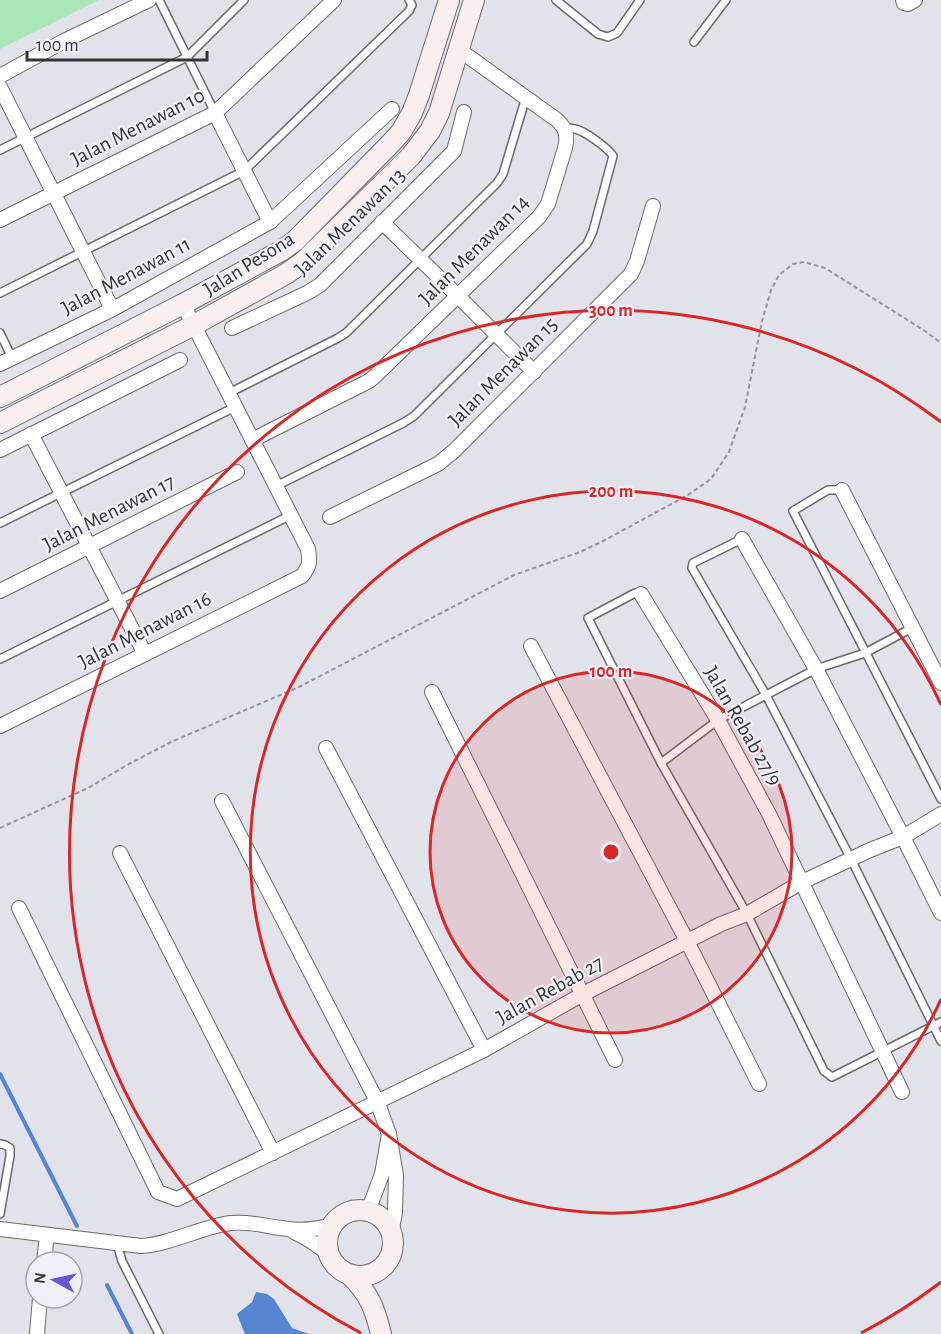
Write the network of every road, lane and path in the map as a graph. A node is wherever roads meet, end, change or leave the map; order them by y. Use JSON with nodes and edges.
{"nodes":[{"id":1,"x":149,"y":0,"type":"edge"},
{"id":2,"x":159,"y":0,"type":"edge"},
{"id":3,"x":244,"y":0,"type":"edge"},
{"id":4,"x":333,"y":0,"type":"edge"},
{"id":5,"x":409,"y":0,"type":"edge"},
{"id":6,"x":449,"y":0,"type":"edge"},
{"id":7,"x":474,"y":0,"type":"edge"},
{"id":8,"x":556,"y":0,"type":"edge"},
{"id":9,"x":640,"y":0,"type":"edge"},
{"id":10,"x":726,"y":0,"type":"edge"},
{"id":11,"x":903,"y":0,"type":"edge"},
{"id":12,"x":915,"y":0,"type":"edge"},
{"id":13,"x":694,"y":42,"type":"dead end"},
{"id":14,"x":458,"y":48,"type":"junction"},
{"id":15,"x":187,"y":57,"type":"junction"},
{"id":16,"x":0,"y":76,"type":"edge"},
{"id":17,"x":0,"y":87,"type":"edge"},
{"id":18,"x":526,"y":97,"type":"junction"},
{"id":19,"x":392,"y":109,"type":"dead end"},
{"id":20,"x":464,"y":112,"type":"dead end"},
{"id":21,"x":215,"y":113,"type":"junction"},
{"id":22,"x":564,"y":128,"type":"junction"},
{"id":23,"x":25,"y":137,"type":"junction"},
{"id":24,"x":0,"y":150,"type":"edge"},
{"id":25,"x":244,"y":171,"type":"junction"},
{"id":26,"x":53,"y":194,"type":"junction"},
{"id":27,"x":653,"y":206,"type":"dead end"},
{"id":28,"x":0,"y":220,"type":"edge"},
{"id":29,"x":270,"y":222,"type":"junction"},
{"id":30,"x":382,"y":222,"type":"junction"},
{"id":31,"x":83,"y":252,"type":"junction"},
{"id":32,"x":420,"y":259,"type":"junction"},
{"id":33,"x":0,"y":293,"type":"edge"},
{"id":34,"x":459,"y":297,"type":"junction"},
{"id":35,"x":183,"y":304,"type":"junction"},
{"id":36,"x":113,"y":309,"type":"junction"},
{"id":37,"x":194,"y":325,"type":"junction"},
{"id":38,"x":232,"y":328,"type":"dead end"},
{"id":39,"x":0,"y":333,"type":"edge"},
{"id":40,"x":495,"y":335,"type":"junction"},
{"id":41,"x":941,"y":343,"type":"edge"},
{"id":42,"x":180,"y":360,"type":"dead end"},
{"id":43,"x":6,"y":361,"type":"edge"},
{"id":44,"x":534,"y":372,"type":"junction"},
{"id":45,"x":229,"y":393,"type":"junction"},
{"id":46,"x":0,"y":397,"type":"edge"},
{"id":47,"x":235,"y":406,"type":"junction"},
{"id":48,"x":0,"y":423,"type":"edge"},
{"id":49,"x":31,"y":434,"type":"junction"},
{"id":50,"x":252,"y":440,"type":"junction"},
{"id":51,"x":0,"y":450,"type":"edge"},
{"id":52,"x":237,"y":472,"type":"dead end"},
{"id":53,"x":276,"y":486,"type":"junction"},
{"id":54,"x":842,"y":490,"type":"joint"},
{"id":55,"x":61,"y":492,"type":"junction"},
{"id":56,"x":291,"y":515,"type":"junction"},
{"id":57,"x":330,"y":517,"type":"dead end"},
{"id":58,"x":0,"y":523,"type":"edge"},
{"id":59,"x":741,"y":539,"type":"joint"},
{"id":60,"x":89,"y":547,"type":"junction"},
{"id":61,"x":0,"y":591,"type":"edge"},
{"id":62,"x":641,"y":594,"type":"joint"},
{"id":63,"x":118,"y":601,"type":"junction"},
{"id":64,"x":912,"y":628,"type":"junction"},
{"id":65,"x":531,"y":646,"type":"dead end"},
{"id":66,"x":865,"y":653,"type":"junction"},
{"id":67,"x":145,"y":654,"type":"junction"},
{"id":68,"x":0,"y":659,"type":"edge"},
{"id":69,"x":816,"y":669,"type":"junction"},
{"id":70,"x":941,"y":683,"type":"edge"},
{"id":71,"x":432,"y":692,"type":"dead end"},
{"id":72,"x":766,"y":695,"type":"junction"},
{"id":73,"x":718,"y":720,"type":"junction"},
{"id":74,"x":0,"y":726,"type":"edge"},
{"id":75,"x":326,"y":748,"type":"dead end"},
{"id":76,"x":661,"y":763,"type":"junction"},
{"id":77,"x":941,"y":799,"type":"edge"},
{"id":78,"x":222,"y":801,"type":"dead end"},
{"id":79,"x":941,"y":814,"type":"edge"},
{"id":80,"x":0,"y":828,"type":"edge"},
{"id":81,"x":903,"y":837,"type":"junction"},
{"id":82,"x":120,"y":853,"type":"dead end"},
{"id":83,"x":851,"y":859,"type":"junction"},
{"id":84,"x":802,"y":882,"type":"junction"},
{"id":85,"x":19,"y":908,"type":"dead end"},
{"id":86,"x":747,"y":914,"type":"junction"},
{"id":87,"x":941,"y":914,"type":"edge"},
{"id":88,"x":687,"y":941,"type":"junction"},
{"id":89,"x":583,"y":994,"type":"junction"},
{"id":90,"x":941,"y":1022,"type":"edge"},
{"id":91,"x":933,"y":1026,"type":"junction"},
{"id":92,"x":941,"y":1041,"type":"edge"},
{"id":93,"x":484,"y":1050,"type":"junction"},
{"id":94,"x":882,"y":1052,"type":"junction"},
{"id":95,"x":615,"y":1060,"type":"dead end"},
{"id":96,"x":759,"y":1084,"type":"dead end"},
{"id":97,"x":902,"y":1092,"type":"dead end"},
{"id":98,"x":377,"y":1101,"type":"junction"},
{"id":99,"x":388,"y":1134,"type":"junction"},
{"id":100,"x":0,"y":1144,"type":"edge"},
{"id":101,"x":273,"y":1153,"type":"junction"},
{"id":102,"x":368,"y":1211,"type":"junction"},
{"id":103,"x":0,"y":1214,"type":"edge"},
{"id":104,"x":332,"y":1225,"type":"junction"},
{"id":105,"x":0,"y":1229,"type":"edge"},
{"id":106,"x":283,"y":1229,"type":"junction"},
{"id":107,"x":391,"y":1233,"type":"junction"},
{"id":108,"x":47,"y":1235,"type":"junction"},
{"id":109,"x":117,"y":1245,"type":"junction"},
{"id":110,"x":45,"y":1250,"type":"edge"},
{"id":111,"x":328,"y":1255,"type":"junction"},
{"id":112,"x":380,"y":1270,"type":"junction"},
{"id":113,"x":350,"y":1275,"type":"junction"},
{"id":114,"x":39,"y":1310,"type":"edge"},
{"id":115,"x":380,"y":1331,"type":"edge"},
{"id":116,"x":37,"y":1334,"type":"edge"},
{"id":117,"x":159,"y":1334,"type":"edge"}],
"edges":[{"from":1,"to":16,"type":"street"},
{"from":2,"to":15,"type":"lane"},
{"from":3,"to":15,"type":"lane"},
{"from":4,"to":21,"type":"street","name":"Jalan Menawan 10"},
{"from":5,"to":25,"type":"lane"},
{"from":6,"to":35,"type":"street","name":"Jalan Pesona"},
{"from":7,"to":14,"type":"street","name":"Jalan Pesona"},
{"from":8,"to":9,"type":"lane"},
{"from":10,"to":13,"type":"lane"},
{"from":11,"to":12,"type":"street"},
{"from":14,"to":18,"type":"street"},
{"from":14,"to":37,"type":"street","name":"Jalan Pesona"},
{"from":15,"to":21,"type":"lane"},
{"from":15,"to":23,"type":"lane"},
{"from":17,"to":23,"type":"street"},
{"from":18,"to":22,"type":"street"},
{"from":18,"to":32,"type":"lane"},
{"from":19,"to":29,"type":"street","name":"Jalan Menawan 11"},
{"from":20,"to":30,"type":"street","name":"Jalan Menawan 13"},
{"from":21,"to":25,"type":"street"},
{"from":21,"to":26,"type":"street","name":"Jalan Menawan 10"},
{"from":22,"to":34,"type":"street","name":"Jalan Menawan 14"},
{"from":22,"to":40,"type":"lane"},
{"from":23,"to":24,"type":"lane"},
{"from":23,"to":26,"type":"street"},
{"from":25,"to":29,"type":"street"},
{"from":25,"to":31,"type":"lane"},
{"from":26,"to":28,"type":"street","name":"Jalan Menawan 10"},
{"from":26,"to":31,"type":"street"},
{"from":27,"to":44,"type":"street","name":"Jalan Menawan 15"},
{"from":29,"to":36,"type":"street","name":"Jalan Menawan 11"},
{"from":30,"to":32,"type":"street"},
{"from":30,"to":38,"type":"street","name":"Jalan Menawan 13"},
{"from":31,"to":33,"type":"lane"},
{"from":31,"to":36,"type":"street"},
{"from":32,"to":34,"type":"street"},
{"from":32,"to":45,"type":"lane"},
{"from":34,"to":40,"type":"street"},
{"from":34,"to":50,"type":"street","name":"Jalan Menawan 14"},
{"from":35,"to":37,"type":"street"},
{"from":35,"to":46,"type":"street","name":"Jalan Pesona"},
{"from":36,"to":43,"type":"street","name":"Jalan Menawan 11"},
{"from":37,"to":45,"type":"street"},
{"from":37,"to":48,"type":"street","name":"Jalan Pesona"},
{"from":39,"to":43,"type":"lane"},
{"from":40,"to":44,"type":"street"},
{"from":40,"to":53,"type":"lane"},
{"from":41,"to":80,"type":"path"},
{"from":42,"to":49,"type":"street"},
{"from":44,"to":57,"type":"street","name":"Jalan Menawan 15"},
{"from":45,"to":47,"type":"street"},
{"from":47,"to":50,"type":"street"},
{"from":47,"to":55,"type":"lane"},
{"from":49,"to":51,"type":"street"},
{"from":49,"to":55,"type":"street"},
{"from":50,"to":53,"type":"street"},
{"from":52,"to":60,"type":"street","name":"Jalan Menawan 17"},
{"from":53,"to":56,"type":"street"},
{"from":54,"to":64,"type":"street"},
{"from":54,"to":66,"type":"lane"},
{"from":55,"to":58,"type":"lane"},
{"from":55,"to":60,"type":"street"},
{"from":56,"to":63,"type":"lane"},
{"from":56,"to":67,"type":"street","name":"Jalan Menawan 16"},
{"from":59,"to":69,"type":"street"},
{"from":59,"to":72,"type":"lane"},
{"from":60,"to":61,"type":"street","name":"Jalan Menawan 17"},
{"from":60,"to":63,"type":"street"},
{"from":62,"to":73,"type":"street","name":"Jalan Rebab 27/9"},
{"from":62,"to":76,"type":"lane"},
{"from":63,"to":67,"type":"street"},
{"from":63,"to":68,"type":"lane"},
{"from":64,"to":66,"type":"lane"},
{"from":64,"to":70,"type":"street"},
{"from":65,"to":88,"type":"street"},
{"from":66,"to":69,"type":"lane"},
{"from":66,"to":77,"type":"lane"},
{"from":67,"to":74,"type":"street","name":"Jalan Menawan 16"},
{"from":69,"to":72,"type":"lane"},
{"from":69,"to":81,"type":"street"},
{"from":71,"to":89,"type":"street"},
{"from":72,"to":73,"type":"lane"},
{"from":72,"to":83,"type":"lane"},
{"from":73,"to":76,"type":"lane"},
{"from":73,"to":84,"type":"street","name":"Jalan Rebab 27/9"},
{"from":75,"to":93,"type":"street"},
{"from":76,"to":86,"type":"lane"},
{"from":78,"to":98,"type":"street"},
{"from":79,"to":81,"type":"street","name":"Jalan Rebab 27"},
{"from":81,"to":83,"type":"street","name":"Jalan Rebab 27"},
{"from":81,"to":87,"type":"street"},
{"from":82,"to":101,"type":"street"},
{"from":83,"to":84,"type":"street","name":"Jalan Rebab 27"},
{"from":83,"to":91,"type":"lane"},
{"from":84,"to":86,"type":"street","name":"Jalan Rebab 27"},
{"from":84,"to":94,"type":"street","name":"Jalan Rebab 27/9"},
{"from":85,"to":101,"type":"street","name":"Jalan Rebab 27"},
{"from":86,"to":88,"type":"street","name":"Jalan Rebab 27"},
{"from":86,"to":94,"type":"lane"},
{"from":88,"to":89,"type":"street","name":"Jalan Rebab 27"},
{"from":88,"to":96,"type":"street"},
{"from":89,"to":93,"type":"street","name":"Jalan Rebab 27"},
{"from":89,"to":95,"type":"street"},
{"from":90,"to":91,"type":"lane"},
{"from":91,"to":92,"type":"lane"},
{"from":91,"to":94,"type":"lane"},
{"from":93,"to":98,"type":"street","name":"Jalan Rebab 27"},
{"from":94,"to":97,"type":"street","name":"Jalan Rebab 27/9"},
{"from":98,"to":99,"type":"street"},
{"from":98,"to":101,"type":"street","name":"Jalan Rebab 27"},
{"from":99,"to":102,"type":"street"},
{"from":99,"to":107,"type":"street"},
{"from":100,"to":103,"type":"lane"},
{"from":102,"to":104,"type":"street"},
{"from":102,"to":107,"type":"street"},
{"from":104,"to":106,"type":"street"},
{"from":104,"to":111,"type":"street"},
{"from":105,"to":108,"type":"street"},
{"from":106,"to":109,"type":"street"},
{"from":106,"to":111,"type":"street"},
{"from":107,"to":112,"type":"street"},
{"from":108,"to":109,"type":"street"},
{"from":108,"to":110,"type":"street"},
{"from":109,"to":117,"type":"lane"},
{"from":111,"to":113,"type":"street"},
{"from":112,"to":113,"type":"street"},
{"from":112,"to":115,"type":"street"},
{"from":113,"to":115,"type":"street"},
{"from":114,"to":116,"type":"street"}]}
